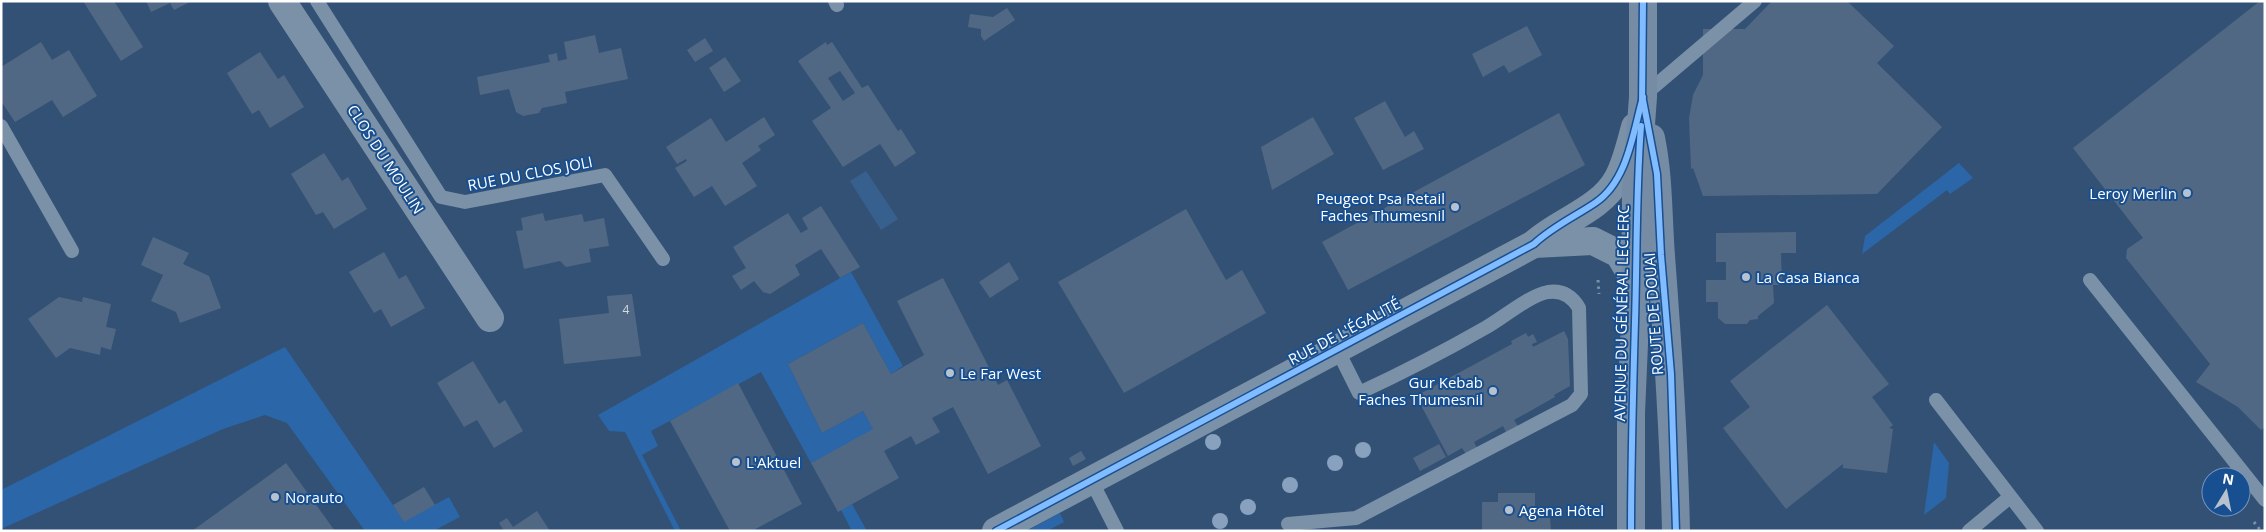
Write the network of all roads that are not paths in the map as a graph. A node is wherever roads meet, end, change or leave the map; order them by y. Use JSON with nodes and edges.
{"nodes":[{"id":1,"x":282,"y":1,"type":"edge"},
{"id":2,"x":317,"y":1,"type":"edge"},
{"id":3,"x":1643,"y":1,"type":"edge"},
{"id":4,"x":1755,"y":1,"type":"edge"},
{"id":5,"x":1643,"y":96,"type":"junction"},
{"id":6,"x":1,"y":126,"type":"edge"},
{"id":7,"x":1534,"y":244,"type":"junction"},
{"id":8,"x":72,"y":251,"type":"dead end"},
{"id":9,"x":663,"y":259,"type":"dead end"},
{"id":10,"x":2090,"y":280,"type":"dead end"},
{"id":11,"x":1636,"y":281,"type":"junction"},
{"id":12,"x":490,"y":318,"type":"dead end"},
{"id":13,"x":1338,"y":349,"type":"junction"},
{"id":14,"x":1936,"y":400,"type":"dead end"},
{"id":15,"x":1091,"y":480,"type":"junction"},
{"id":16,"x":2010,"y":497,"type":"junction"},
{"id":17,"x":2265,"y":500,"type":"edge"},
{"id":18,"x":1288,"y":524,"type":"dead end"},
{"id":19,"x":996,"y":531,"type":"edge"},
{"id":20,"x":1117,"y":531,"type":"edge"},
{"id":21,"x":1631,"y":531,"type":"edge"},
{"id":22,"x":1676,"y":531,"type":"edge"},
{"id":23,"x":1969,"y":531,"type":"edge"},
{"id":24,"x":2036,"y":531,"type":"edge"}],
"edges":[{"from":1,"to":12,"type":"street","name":"CLOS DU MOULIN"},
{"from":2,"to":9,"type":"lane","name":"RUE DU CLOS JOLI"},
{"from":3,"to":5,"type":"main road"},
{"from":4,"to":5,"type":"lane"},
{"from":5,"to":7,"type":"street","name":"RUE DE L'ÉGALITÉ"},
{"from":5,"to":11,"type":"main road","name":"AVENUE DU GÉNÉRAL LECLERC"},
{"from":5,"to":22,"type":"main road","name":"ROUTE DE DOUAI"},
{"from":6,"to":8,"type":"lane"},
{"from":7,"to":11,"type":"street","name":"RUE DE L'ÉGALITÉ"},
{"from":7,"to":13,"type":"street","name":"RUE DE L'ÉGALITÉ"},
{"from":10,"to":17,"type":"lane"},
{"from":11,"to":21,"type":"main road","name":"AVENUE DU GÉNÉRAL LECLERC"},
{"from":13,"to":15,"type":"street","name":"RUE DE L'ÉGALITÉ"},
{"from":13,"to":18,"type":"lane"},
{"from":14,"to":16,"type":"lane"},
{"from":15,"to":19,"type":"street","name":"RUE DE L'ÉGALITÉ"},
{"from":15,"to":20,"type":"lane"},
{"from":16,"to":23,"type":"lane"},
{"from":16,"to":24,"type":"lane"}]}
